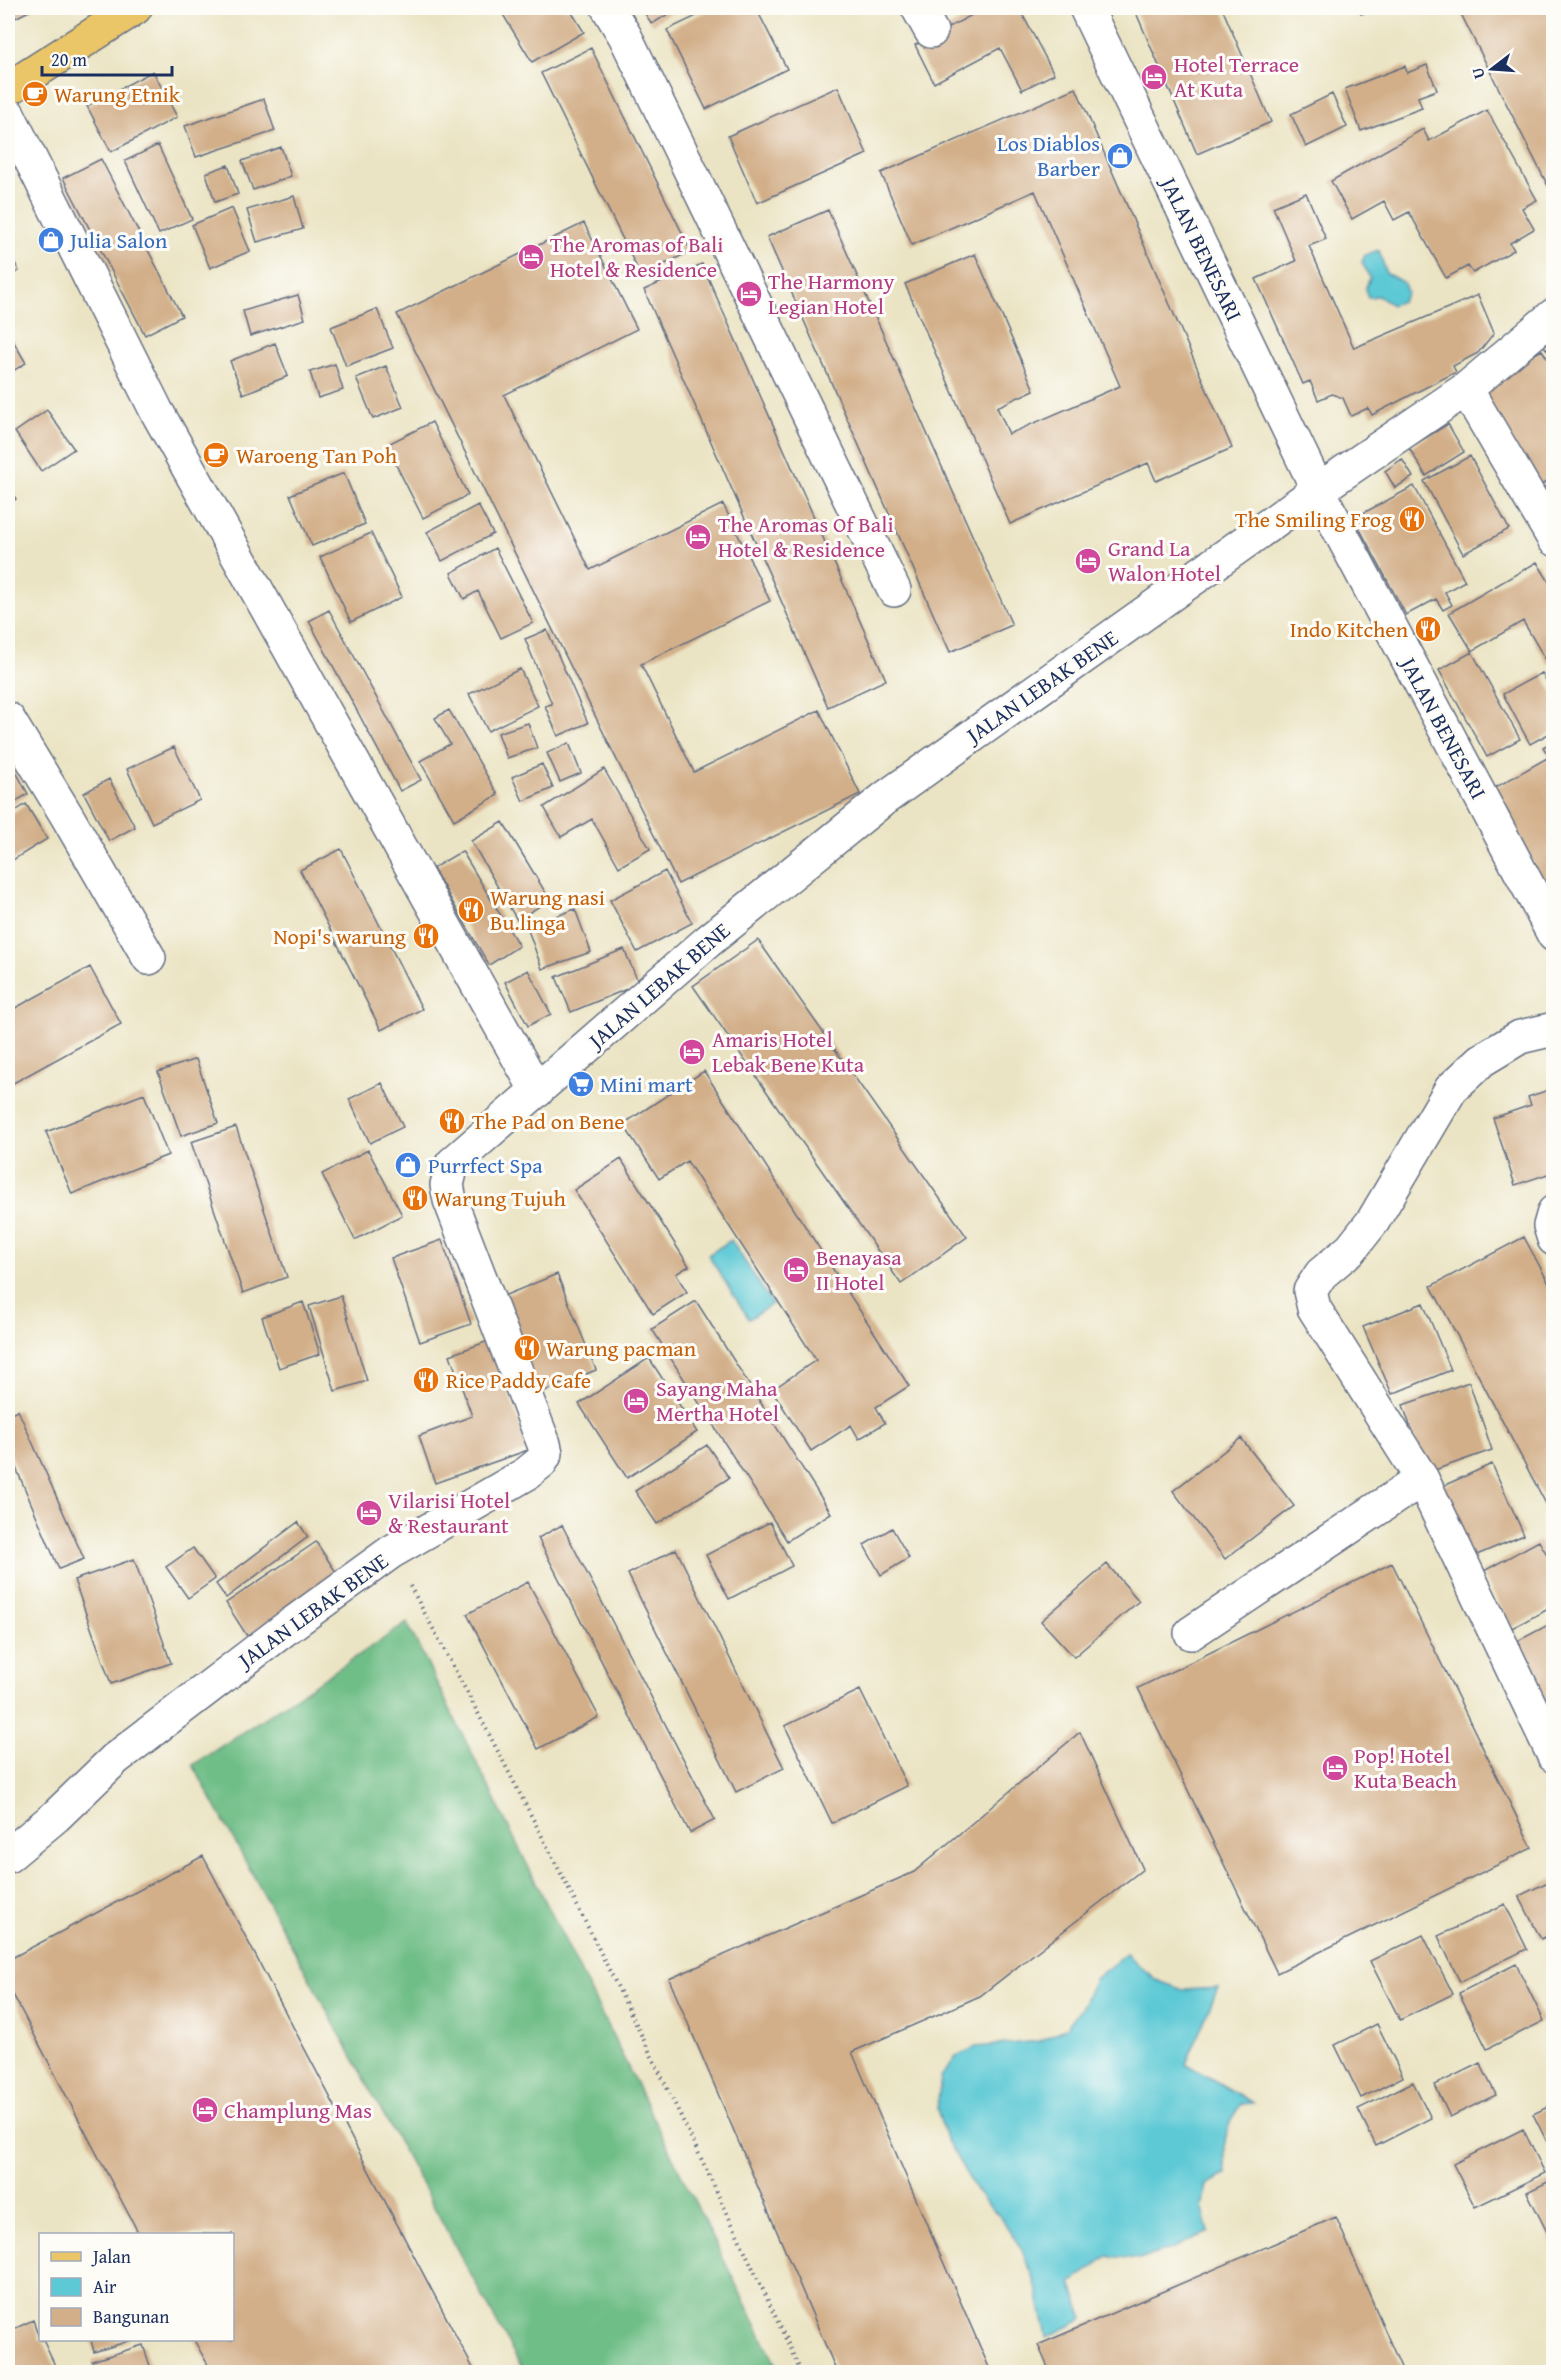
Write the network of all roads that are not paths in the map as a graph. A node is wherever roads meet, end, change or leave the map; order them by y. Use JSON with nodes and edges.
{"nodes":[{"id":1,"x":135,"y":8,"type":"edge"},
{"id":2,"x":608,"y":8,"type":"edge"},
{"id":3,"x":1086,"y":8,"type":"edge"},
{"id":4,"x":8,"y":89,"type":"edge"},
{"id":5,"x":8,"y":114,"type":"edge"},
{"id":6,"x":1554,"y":315,"type":"edge"},
{"id":7,"x":1466,"y":389,"type":"junction"},
{"id":8,"x":1318,"y":490,"type":"junction"},
{"id":9,"x":1554,"y":539,"type":"edge"},
{"id":10,"x":894,"y":590,"type":"dead end"},
{"id":11,"x":8,"y":719,"type":"edge"},
{"id":12,"x":1554,"y":935,"type":"edge"},
{"id":13,"x":149,"y":958,"type":"dead end"},
{"id":14,"x":1554,"y":1029,"type":"edge"},
{"id":15,"x":537,"y":1091,"type":"junction"},
{"id":16,"x":1554,"y":1212,"type":"edge"},
{"id":17,"x":1554,"y":1239,"type":"edge"},
{"id":18,"x":1422,"y":1479,"type":"junction"},
{"id":19,"x":1191,"y":1634,"type":"dead end"},
{"id":20,"x":1554,"y":1756,"type":"edge"},
{"id":21,"x":8,"y":1856,"type":"edge"}],
"edges":[{"from":1,"to":4,"type":"main road"},
{"from":2,"to":10,"type":"street"},
{"from":3,"to":8,"type":"street","name":"JALAN BENESARI"},
{"from":5,"to":15,"type":"street"},
{"from":6,"to":7,"type":"street"},
{"from":7,"to":8,"type":"street"},
{"from":7,"to":9,"type":"street"},
{"from":8,"to":12,"type":"street","name":"JALAN BENESARI"},
{"from":8,"to":15,"type":"street","name":"JALAN LEBAK BENE"},
{"from":11,"to":13,"type":"street"},
{"from":14,"to":18,"type":"street"},
{"from":15,"to":21,"type":"street","name":"JALAN LEBAK BENE"},
{"from":16,"to":17,"type":"street"},
{"from":18,"to":19,"type":"street"},
{"from":18,"to":20,"type":"street"}]}
